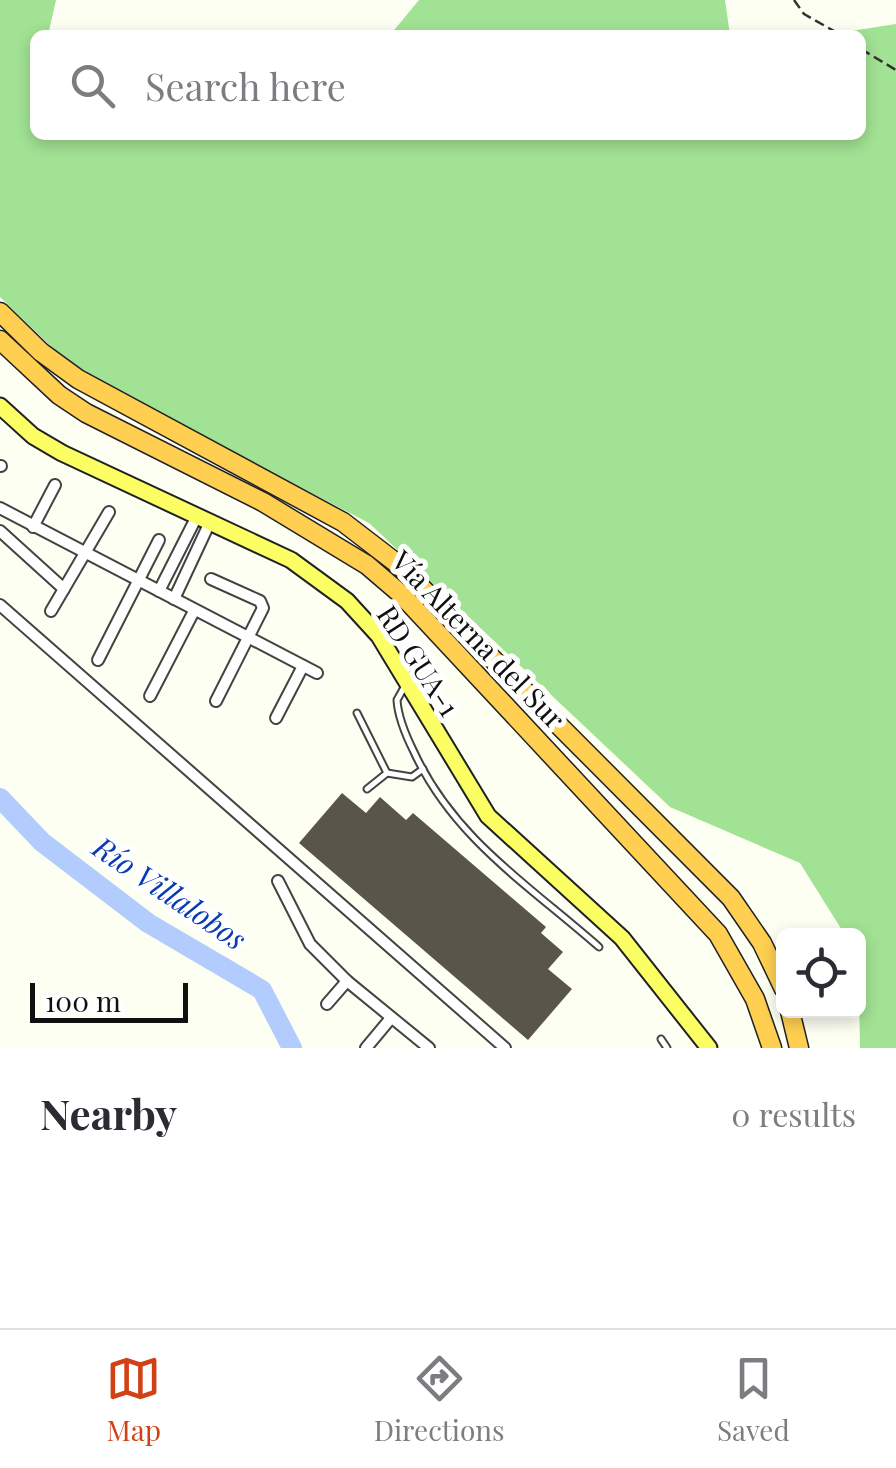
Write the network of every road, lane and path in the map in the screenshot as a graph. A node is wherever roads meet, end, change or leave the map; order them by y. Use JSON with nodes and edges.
{"nodes":[{"id":1,"x":794,"y":0,"type":"edge"},
{"id":2,"x":832,"y":30,"type":"edge"},
{"id":3,"x":866,"y":51,"type":"edge"},
{"id":4,"x":896,"y":70,"type":"edge"},
{"id":5,"x":0,"y":312,"type":"edge"},
{"id":6,"x":0,"y":340,"type":"edge"},
{"id":7,"x":4,"y":415,"type":"edge"},
{"id":8,"x":55,"y":485,"type":"dead end"},
{"id":9,"x":0,"y":508,"type":"edge"},
{"id":10,"x":109,"y":512,"type":"dead end"},
{"id":11,"x":203,"y":519,"type":"junction"},
{"id":12,"x":33,"y":526,"type":"junction"},
{"id":13,"x":0,"y":531,"type":"edge"},
{"id":14,"x":158,"y":540,"type":"dead end"},
{"id":15,"x":86,"y":552,"type":"junction"},
{"id":16,"x":212,"y":579,"type":"dead end"},
{"id":17,"x":140,"y":582,"type":"junction"},
{"id":18,"x":64,"y":589,"type":"junction"},
{"id":19,"x":159,"y":592,"type":"junction"},
{"id":20,"x":174,"y":599,"type":"junction"},
{"id":21,"x":0,"y":605,"type":"edge"},
{"id":22,"x":51,"y":611,"type":"dead end"},
{"id":23,"x":194,"y":611,"type":"junction"},
{"id":24,"x":248,"y":638,"type":"junction"},
{"id":25,"x":98,"y":660,"type":"dead end"},
{"id":26,"x":303,"y":666,"type":"junction"},
{"id":27,"x":316,"y":673,"type":"dead end"},
{"id":28,"x":407,"y":682,"type":"junction"},
{"id":29,"x":150,"y":696,"type":"dead end"},
{"id":30,"x":216,"y":701,"type":"dead end"},
{"id":31,"x":357,"y":713,"type":"dead end"},
{"id":32,"x":276,"y":718,"type":"dead end"},
{"id":33,"x":423,"y":769,"type":"junction"},
{"id":34,"x":387,"y":773,"type":"junction"},
{"id":35,"x":366,"y":789,"type":"dead end"},
{"id":36,"x":278,"y":882,"type":"dead end"},
{"id":37,"x":599,"y":948,"type":"dead end"},
{"id":38,"x":776,"y":973,"type":"edge"},
{"id":39,"x":348,"y":982,"type":"junction"},
{"id":40,"x":327,"y":1004,"type":"dead end"},
{"id":41,"x":392,"y":1018,"type":"junction"},
{"id":42,"x":792,"y":1018,"type":"edge"},
{"id":43,"x":661,"y":1039,"type":"dead end"},
{"id":44,"x":366,"y":1048,"type":"edge"},
{"id":45,"x":430,"y":1048,"type":"edge"},
{"id":46,"x":505,"y":1048,"type":"edge"},
{"id":47,"x":667,"y":1048,"type":"edge"},
{"id":48,"x":709,"y":1048,"type":"edge"},
{"id":49,"x":772,"y":1048,"type":"edge"},
{"id":50,"x":799,"y":1048,"type":"edge"}],
"edges":[{"from":1,"to":2,"type":"path"},
{"from":3,"to":4,"type":"path"},
{"from":5,"to":38,"type":"highway","name":"Vía Alterna del Sur"},
{"from":6,"to":49,"type":"highway","name":"Vía Alterna del Sur"},
{"from":7,"to":11,"type":"main road","name":"RD GUA-1"},
{"from":8,"to":12,"type":"street"},
{"from":9,"to":12,"type":"street"},
{"from":10,"to":15,"type":"street"},
{"from":11,"to":19,"type":"street"},
{"from":11,"to":20,"type":"street"},
{"from":11,"to":28,"type":"main road","name":"RD GUA-1"},
{"from":12,"to":15,"type":"street"},
{"from":13,"to":18,"type":"street"},
{"from":14,"to":17,"type":"street"},
{"from":15,"to":17,"type":"street"},
{"from":15,"to":18,"type":"street"},
{"from":16,"to":24,"type":"street"},
{"from":17,"to":19,"type":"street"},
{"from":17,"to":25,"type":"street"},
{"from":18,"to":22,"type":"street"},
{"from":19,"to":20,"type":"street"},
{"from":20,"to":23,"type":"street"},
{"from":21,"to":46,"type":"street"},
{"from":23,"to":24,"type":"street"},
{"from":23,"to":29,"type":"street"},
{"from":24,"to":26,"type":"street"},
{"from":24,"to":30,"type":"street"},
{"from":26,"to":27,"type":"street"},
{"from":26,"to":32,"type":"street"},
{"from":28,"to":33,"type":"lane"},
{"from":28,"to":48,"type":"main road","name":"RD GUA-1"},
{"from":31,"to":34,"type":"lane"},
{"from":33,"to":34,"type":"lane"},
{"from":33,"to":37,"type":"lane"},
{"from":34,"to":35,"type":"lane"},
{"from":36,"to":39,"type":"street"},
{"from":39,"to":40,"type":"street"},
{"from":39,"to":41,"type":"street"},
{"from":41,"to":44,"type":"street"},
{"from":41,"to":45,"type":"street"},
{"from":42,"to":50,"type":"highway"},
{"from":43,"to":47,"type":"lane"}]}
